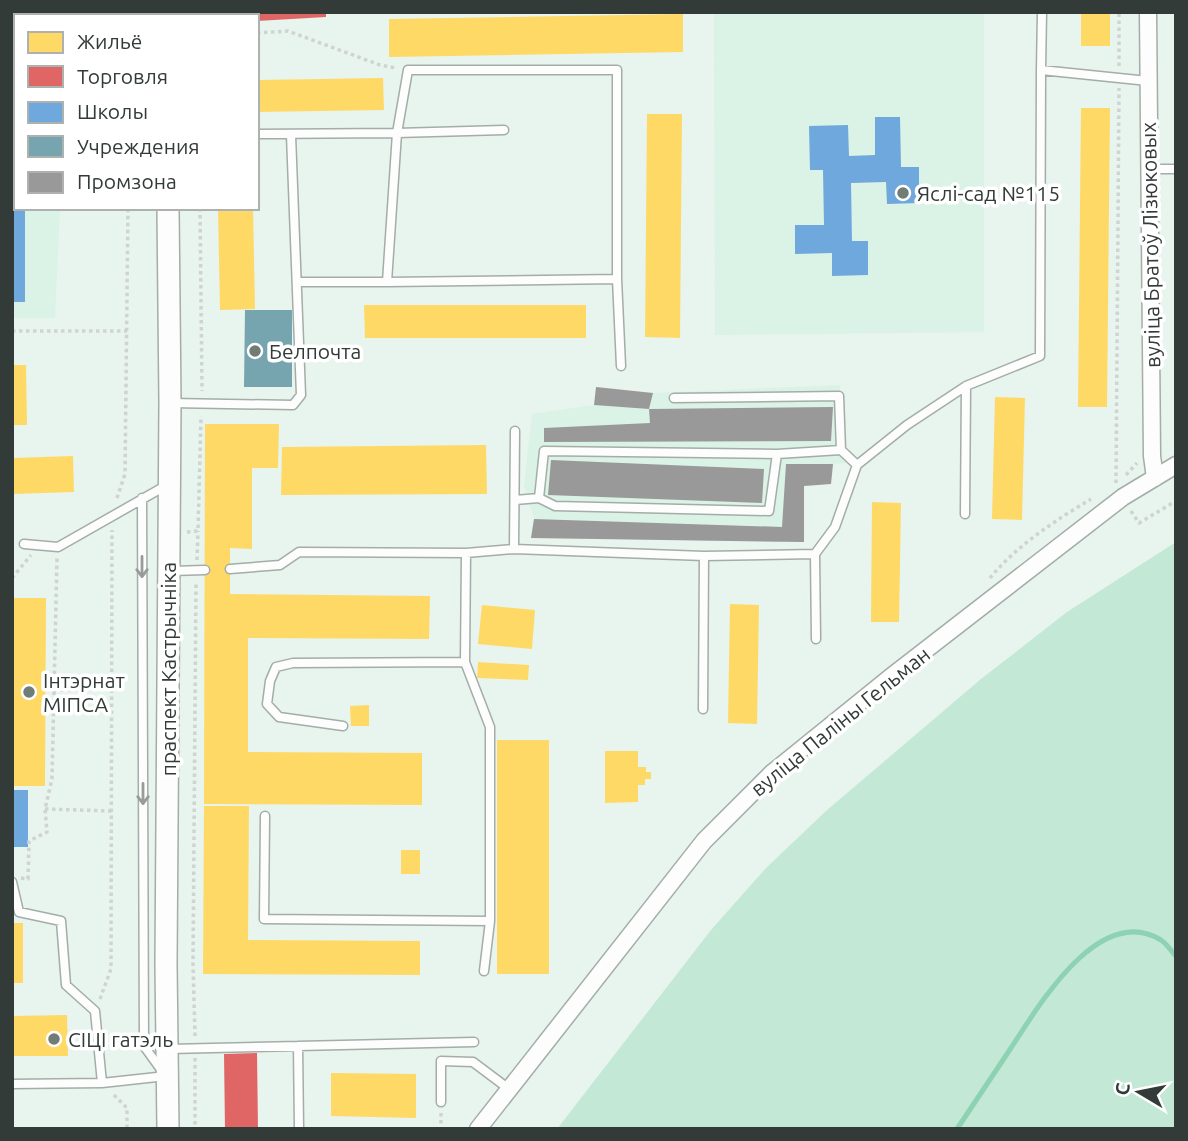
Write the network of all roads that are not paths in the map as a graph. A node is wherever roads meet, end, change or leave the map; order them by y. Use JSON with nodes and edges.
{"nodes":[{"id":1,"x":1042,"y":12,"type":"edge"},
{"id":2,"x":1149,"y":12,"type":"edge"},
{"id":3,"x":1041,"y":69,"type":"junction"},
{"id":4,"x":1148,"y":81,"type":"junction"},
{"id":5,"x":504,"y":130,"type":"dead end"},
{"id":6,"x":397,"y":133,"type":"junction"},
{"id":7,"x":259,"y":134,"type":"edge"},
{"id":8,"x":292,"y":135,"type":"junction"},
{"id":9,"x":1149,"y":169,"type":"junction"},
{"id":10,"x":1176,"y":169,"type":"edge"},
{"id":11,"x":168,"y":210,"type":"edge"},
{"id":12,"x":617,"y":279,"type":"junction"},
{"id":13,"x":297,"y":282,"type":"junction"},
{"id":14,"x":387,"y":282,"type":"junction"},
{"id":15,"x":621,"y":366,"type":"dead end"},
{"id":16,"x":966,"y":386,"type":"junction"},
{"id":17,"x":674,"y":398,"type":"dead end"},
{"id":18,"x":170,"y":403,"type":"junction"},
{"id":19,"x":515,"y":431,"type":"dead end"},
{"id":20,"x":841,"y":450,"type":"junction"},
{"id":21,"x":777,"y":454,"type":"junction"},
{"id":22,"x":857,"y":464,"type":"junction"},
{"id":23,"x":1176,"y":466,"type":"edge"},
{"id":24,"x":1155,"y":478,"type":"junction"},
{"id":25,"x":169,"y":484,"type":"junction"},
{"id":26,"x":142,"y":498,"type":"junction"},
{"id":27,"x":539,"y":498,"type":"junction"},
{"id":28,"x":515,"y":500,"type":"junction"},
{"id":29,"x":965,"y":514,"type":"dead end"},
{"id":30,"x":24,"y":544,"type":"dead end"},
{"id":31,"x":514,"y":549,"type":"junction"},
{"id":32,"x":466,"y":554,"type":"junction"},
{"id":33,"x":815,"y":554,"type":"junction"},
{"id":34,"x":704,"y":556,"type":"junction"},
{"id":35,"x":230,"y":569,"type":"dead end"},
{"id":36,"x":201,"y":570,"type":"road end"},
{"id":37,"x":168,"y":571,"type":"junction"},
{"id":38,"x":816,"y":639,"type":"dead end"},
{"id":39,"x":465,"y":662,"type":"junction"},
{"id":40,"x":703,"y":709,"type":"dead end"},
{"id":41,"x":343,"y":726,"type":"dead end"},
{"id":42,"x":265,"y":816,"type":"dead end"},
{"id":43,"x":12,"y":879,"type":"edge"},
{"id":44,"x":490,"y":921,"type":"junction"},
{"id":45,"x":484,"y":971,"type":"dead end"},
{"id":46,"x":474,"y":1042,"type":"dead end"},
{"id":47,"x":298,"y":1046,"type":"junction"},
{"id":48,"x":166,"y":1049,"type":"junction"},
{"id":49,"x":166,"y":1076,"type":"junction"},
{"id":50,"x":102,"y":1083,"type":"junction"},
{"id":51,"x":12,"y":1084,"type":"edge"},
{"id":52,"x":509,"y":1089,"type":"junction"},
{"id":53,"x":441,"y":1102,"type":"dead end"},
{"id":54,"x":168,"y":1129,"type":"edge"},
{"id":55,"x":299,"y":1129,"type":"edge"},
{"id":56,"x":478,"y":1129,"type":"edge"}],
"edges":[{"from":1,"to":3,"type":"lane"},
{"from":2,"to":4,"type":"street","name":"вуліца Братоў Лізюковых"},
{"from":3,"to":4,"type":"lane"},
{"from":3,"to":16,"type":"lane"},
{"from":4,"to":9,"type":"street","name":"вуліца Братоў Лізюковых"},
{"from":5,"to":6,"type":"lane"},
{"from":6,"to":8,"type":"lane"},
{"from":6,"to":12,"type":"lane"},
{"from":6,"to":14,"type":"lane"},
{"from":7,"to":8,"type":"lane"},
{"from":8,"to":13,"type":"lane"},
{"from":9,"to":10,"type":"lane"},
{"from":9,"to":24,"type":"street","name":"вуліца Братоў Лізюковых"},
{"from":11,"to":18,"type":"main road","name":"праспект Кастрычніка"},
{"from":12,"to":14,"type":"lane"},
{"from":12,"to":15,"type":"lane"},
{"from":13,"to":14,"type":"lane"},
{"from":13,"to":18,"type":"lane"},
{"from":16,"to":22,"type":"lane"},
{"from":16,"to":29,"type":"lane"},
{"from":17,"to":20,"type":"lane"},
{"from":18,"to":25,"type":"main road","name":"праспект Кастрычніка"},
{"from":19,"to":28,"type":"lane"},
{"from":20,"to":21,"type":"lane"},
{"from":20,"to":22,"type":"lane"},
{"from":21,"to":27,"type":"lane"},
{"from":21,"to":27,"type":"lane"},
{"from":22,"to":33,"type":"lane"},
{"from":23,"to":24,"type":"street","name":"вуліца Паліны Гельман"},
{"from":24,"to":52,"type":"street","name":"вуліца Паліны Гельман"},
{"from":25,"to":26,"type":"lane"},
{"from":25,"to":37,"type":"main road","name":"праспект Кастрычніка"},
{"from":26,"to":30,"type":"lane"},
{"from":26,"to":49,"type":"lane","one_way":true},
{"from":27,"to":28,"type":"lane"},
{"from":28,"to":31,"type":"lane"},
{"from":31,"to":32,"type":"lane"},
{"from":31,"to":34,"type":"lane"},
{"from":32,"to":35,"type":"lane"},
{"from":32,"to":39,"type":"lane"},
{"from":33,"to":34,"type":"lane"},
{"from":33,"to":38,"type":"lane"},
{"from":34,"to":40,"type":"lane"},
{"from":36,"to":37,"type":"lane"},
{"from":37,"to":48,"type":"main road","name":"праспект Кастрычніка"},
{"from":39,"to":41,"type":"lane"},
{"from":39,"to":44,"type":"lane"},
{"from":42,"to":44,"type":"lane"},
{"from":43,"to":50,"type":"lane"},
{"from":44,"to":45,"type":"lane"},
{"from":46,"to":47,"type":"lane"},
{"from":47,"to":48,"type":"lane"},
{"from":47,"to":55,"type":"lane"},
{"from":48,"to":49,"type":"main road","name":"праспект Кастрычніка"},
{"from":49,"to":50,"type":"lane"},
{"from":49,"to":54,"type":"main road","name":"праспект Кастрычніка"},
{"from":50,"to":51,"type":"lane"},
{"from":52,"to":53,"type":"lane"},
{"from":52,"to":56,"type":"street","name":"вуліца Паліны Гельман"}]}
